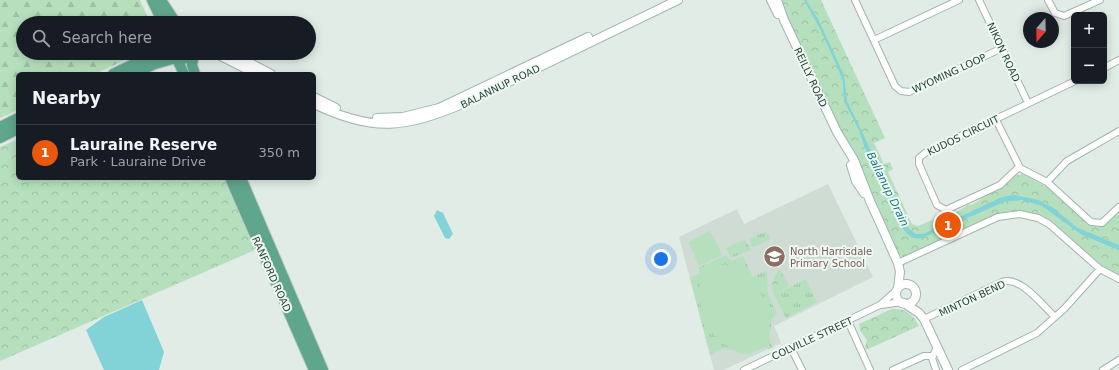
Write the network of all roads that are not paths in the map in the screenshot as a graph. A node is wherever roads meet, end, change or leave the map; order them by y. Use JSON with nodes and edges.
{"nodes":[{"id":1,"x":152,"y":0,"type":"edge"},
{"id":2,"x":162,"y":0,"type":"edge"},
{"id":3,"x":666,"y":0,"type":"edge"},
{"id":4,"x":678,"y":0,"type":"edge"},
{"id":5,"x":771,"y":0,"type":"edge"},
{"id":6,"x":777,"y":0,"type":"edge"},
{"id":7,"x":855,"y":0,"type":"edge"},
{"id":8,"x":959,"y":0,"type":"edge"},
{"id":9,"x":979,"y":0,"type":"edge"},
{"id":10,"x":1048,"y":0,"type":"edge"},
{"id":11,"x":1100,"y":0,"type":"edge"},
{"id":12,"x":160,"y":16,"type":"edge"},
{"id":13,"x":171,"y":16,"type":"edge"},
{"id":14,"x":784,"y":20,"type":"junction"},
{"id":15,"x":874,"y":40,"type":"junction"},
{"id":16,"x":1002,"y":48,"type":"junction"},
{"id":17,"x":141,"y":60,"type":"edge"},
{"id":18,"x":165,"y":60,"type":"edge"},
{"id":19,"x":176,"y":60,"type":"edge"},
{"id":20,"x":193,"y":60,"type":"edge"},
{"id":21,"x":229,"y":60,"type":"edge"},
{"id":22,"x":244,"y":60,"type":"edge"},
{"id":23,"x":1119,"y":60,"type":"edge"},
{"id":24,"x":1107,"y":66,"type":"edge"},
{"id":25,"x":116,"y":72,"type":"edge"},
{"id":26,"x":137,"y":72,"type":"edge"},
{"id":27,"x":183,"y":72,"type":"edge"},
{"id":28,"x":194,"y":72,"type":"edge"},
{"id":29,"x":252,"y":72,"type":"edge"},
{"id":30,"x":267,"y":72,"type":"edge"},
{"id":31,"x":1071,"y":83,"type":"edge"},
{"id":32,"x":474,"y":95,"type":"junction"},
{"id":33,"x":316,"y":98,"type":"edge"},
{"id":34,"x":1028,"y":103,"type":"junction"},
{"id":35,"x":316,"y":105,"type":"edge"},
{"id":36,"x":16,"y":119,"type":"edge"},
{"id":37,"x":996,"y":120,"type":"junction"},
{"id":38,"x":0,"y":127,"type":"edge"},
{"id":39,"x":16,"y":130,"type":"edge"},
{"id":40,"x":1119,"y":131,"type":"edge"},
{"id":41,"x":0,"y":138,"type":"edge"},
{"id":42,"x":1019,"y":167,"type":"junction"},
{"id":43,"x":231,"y":180,"type":"edge"},
{"id":44,"x":242,"y":180,"type":"edge"},
{"id":45,"x":1047,"y":182,"type":"junction"},
{"id":46,"x":1118,"y":209,"type":"edge"},
{"id":47,"x":898,"y":263,"type":"junction"},
{"id":48,"x":1100,"y":269,"type":"junction"},
{"id":49,"x":900,"y":272,"type":"junction"},
{"id":50,"x":1119,"y":280,"type":"edge"},
{"id":51,"x":910,"y":285,"type":"junction"},
{"id":52,"x":898,"y":289,"type":"junction"},
{"id":53,"x":915,"y":295,"type":"junction"},
{"id":54,"x":903,"y":303,"type":"junction"},
{"id":55,"x":880,"y":305,"type":"junction"},
{"id":56,"x":922,"y":316,"type":"junction"},
{"id":57,"x":1055,"y":318,"type":"junction"},
{"id":58,"x":848,"y":321,"type":"junction"},
{"id":59,"x":937,"y":347,"type":"junction"},
{"id":60,"x":791,"y":348,"type":"junction"},
{"id":61,"x":932,"y":356,"type":"junction"},
{"id":62,"x":1119,"y":360,"type":"edge"},
{"id":63,"x":314,"y":370,"type":"edge"},
{"id":64,"x":323,"y":370,"type":"edge"},
{"id":65,"x":744,"y":370,"type":"edge"},
{"id":66,"x":802,"y":370,"type":"edge"},
{"id":67,"x":870,"y":370,"type":"edge"},
{"id":68,"x":893,"y":370,"type":"edge"},
{"id":69,"x":936,"y":370,"type":"edge"},
{"id":70,"x":948,"y":370,"type":"edge"},
{"id":71,"x":962,"y":370,"type":"edge"},
{"id":72,"x":1102,"y":370,"type":"edge"}],
"edges":[{"from":1,"to":12,"type":"main road"},
{"from":2,"to":13,"type":"main road"},
{"from":3,"to":32,"type":"street","name":"BALANNUP ROAD"},
{"from":4,"to":32,"type":"street","name":"BALANNUP ROAD"},
{"from":5,"to":14,"type":"street","name":"REILLY ROAD"},
{"from":6,"to":14,"type":"street","name":"REILLY ROAD"},
{"from":7,"to":15,"type":"street","name":"WYOMING LOOP"},
{"from":8,"to":15,"type":"street"},
{"from":9,"to":16,"type":"street","name":"NIKON ROAD"},
{"from":10,"to":11,"type":"street"},
{"from":14,"to":47,"type":"street","name":"REILLY ROAD"},
{"from":15,"to":16,"type":"street","name":"WYOMING LOOP"},
{"from":16,"to":34,"type":"street","name":"NIKON ROAD"},
{"from":17,"to":25,"type":"main road"},
{"from":18,"to":26,"type":"main road"},
{"from":19,"to":27,"type":"main road"},
{"from":20,"to":28,"type":"main road"},
{"from":21,"to":29,"type":"street"},
{"from":22,"to":30,"type":"street"},
{"from":23,"to":24,"type":"street"},
{"from":31,"to":34,"type":"street","name":"KUDOS CIRCUIT"},
{"from":32,"to":33,"type":"street","name":"BALANNUP ROAD"},
{"from":32,"to":35,"type":"street","name":"BALANNUP ROAD"},
{"from":34,"to":37,"type":"street","name":"KUDOS CIRCUIT"},
{"from":36,"to":38,"type":"main road"},
{"from":37,"to":42,"type":"street"},
{"from":37,"to":42,"type":"street","name":"KUDOS CIRCUIT"},
{"from":39,"to":41,"type":"main road"},
{"from":40,"to":45,"type":"street"},
{"from":42,"to":45,"type":"street"},
{"from":43,"to":63,"type":"main road","name":"RANFORD ROAD"},
{"from":44,"to":64,"type":"main road","name":"RANFORD ROAD"},
{"from":45,"to":46,"type":"street"},
{"from":47,"to":48,"type":"street"},
{"from":47,"to":49,"type":"street","name":"REILLY ROAD"},
{"from":48,"to":50,"type":"street"},
{"from":48,"to":57,"type":"street"},
{"from":49,"to":51,"type":"street","name":"REILLY ROAD"},
{"from":49,"to":52,"type":"street","name":"REILLY ROAD"},
{"from":51,"to":52,"type":"street"},
{"from":51,"to":53,"type":"street"},
{"from":52,"to":54,"type":"street"},
{"from":52,"to":55,"type":"street","name":"COLVILLE STREET"},
{"from":53,"to":54,"type":"street"},
{"from":53,"to":56,"type":"street"},
{"from":54,"to":55,"type":"street","name":"COLVILLE STREET"},
{"from":54,"to":56,"type":"street"},
{"from":55,"to":58,"type":"street","name":"COLVILLE STREET"},
{"from":56,"to":57,"type":"street","name":"MINTON BEND"},
{"from":56,"to":59,"type":"street"},
{"from":57,"to":71,"type":"street"},
{"from":58,"to":60,"type":"street","name":"COLVILLE STREET"},
{"from":58,"to":67,"type":"street"},
{"from":59,"to":61,"type":"street"},
{"from":59,"to":70,"type":"street"},
{"from":60,"to":65,"type":"street","name":"COLVILLE STREET"},
{"from":60,"to":66,"type":"street"},
{"from":61,"to":68,"type":"street"},
{"from":61,"to":69,"type":"street"},
{"from":62,"to":72,"type":"street"}]}
